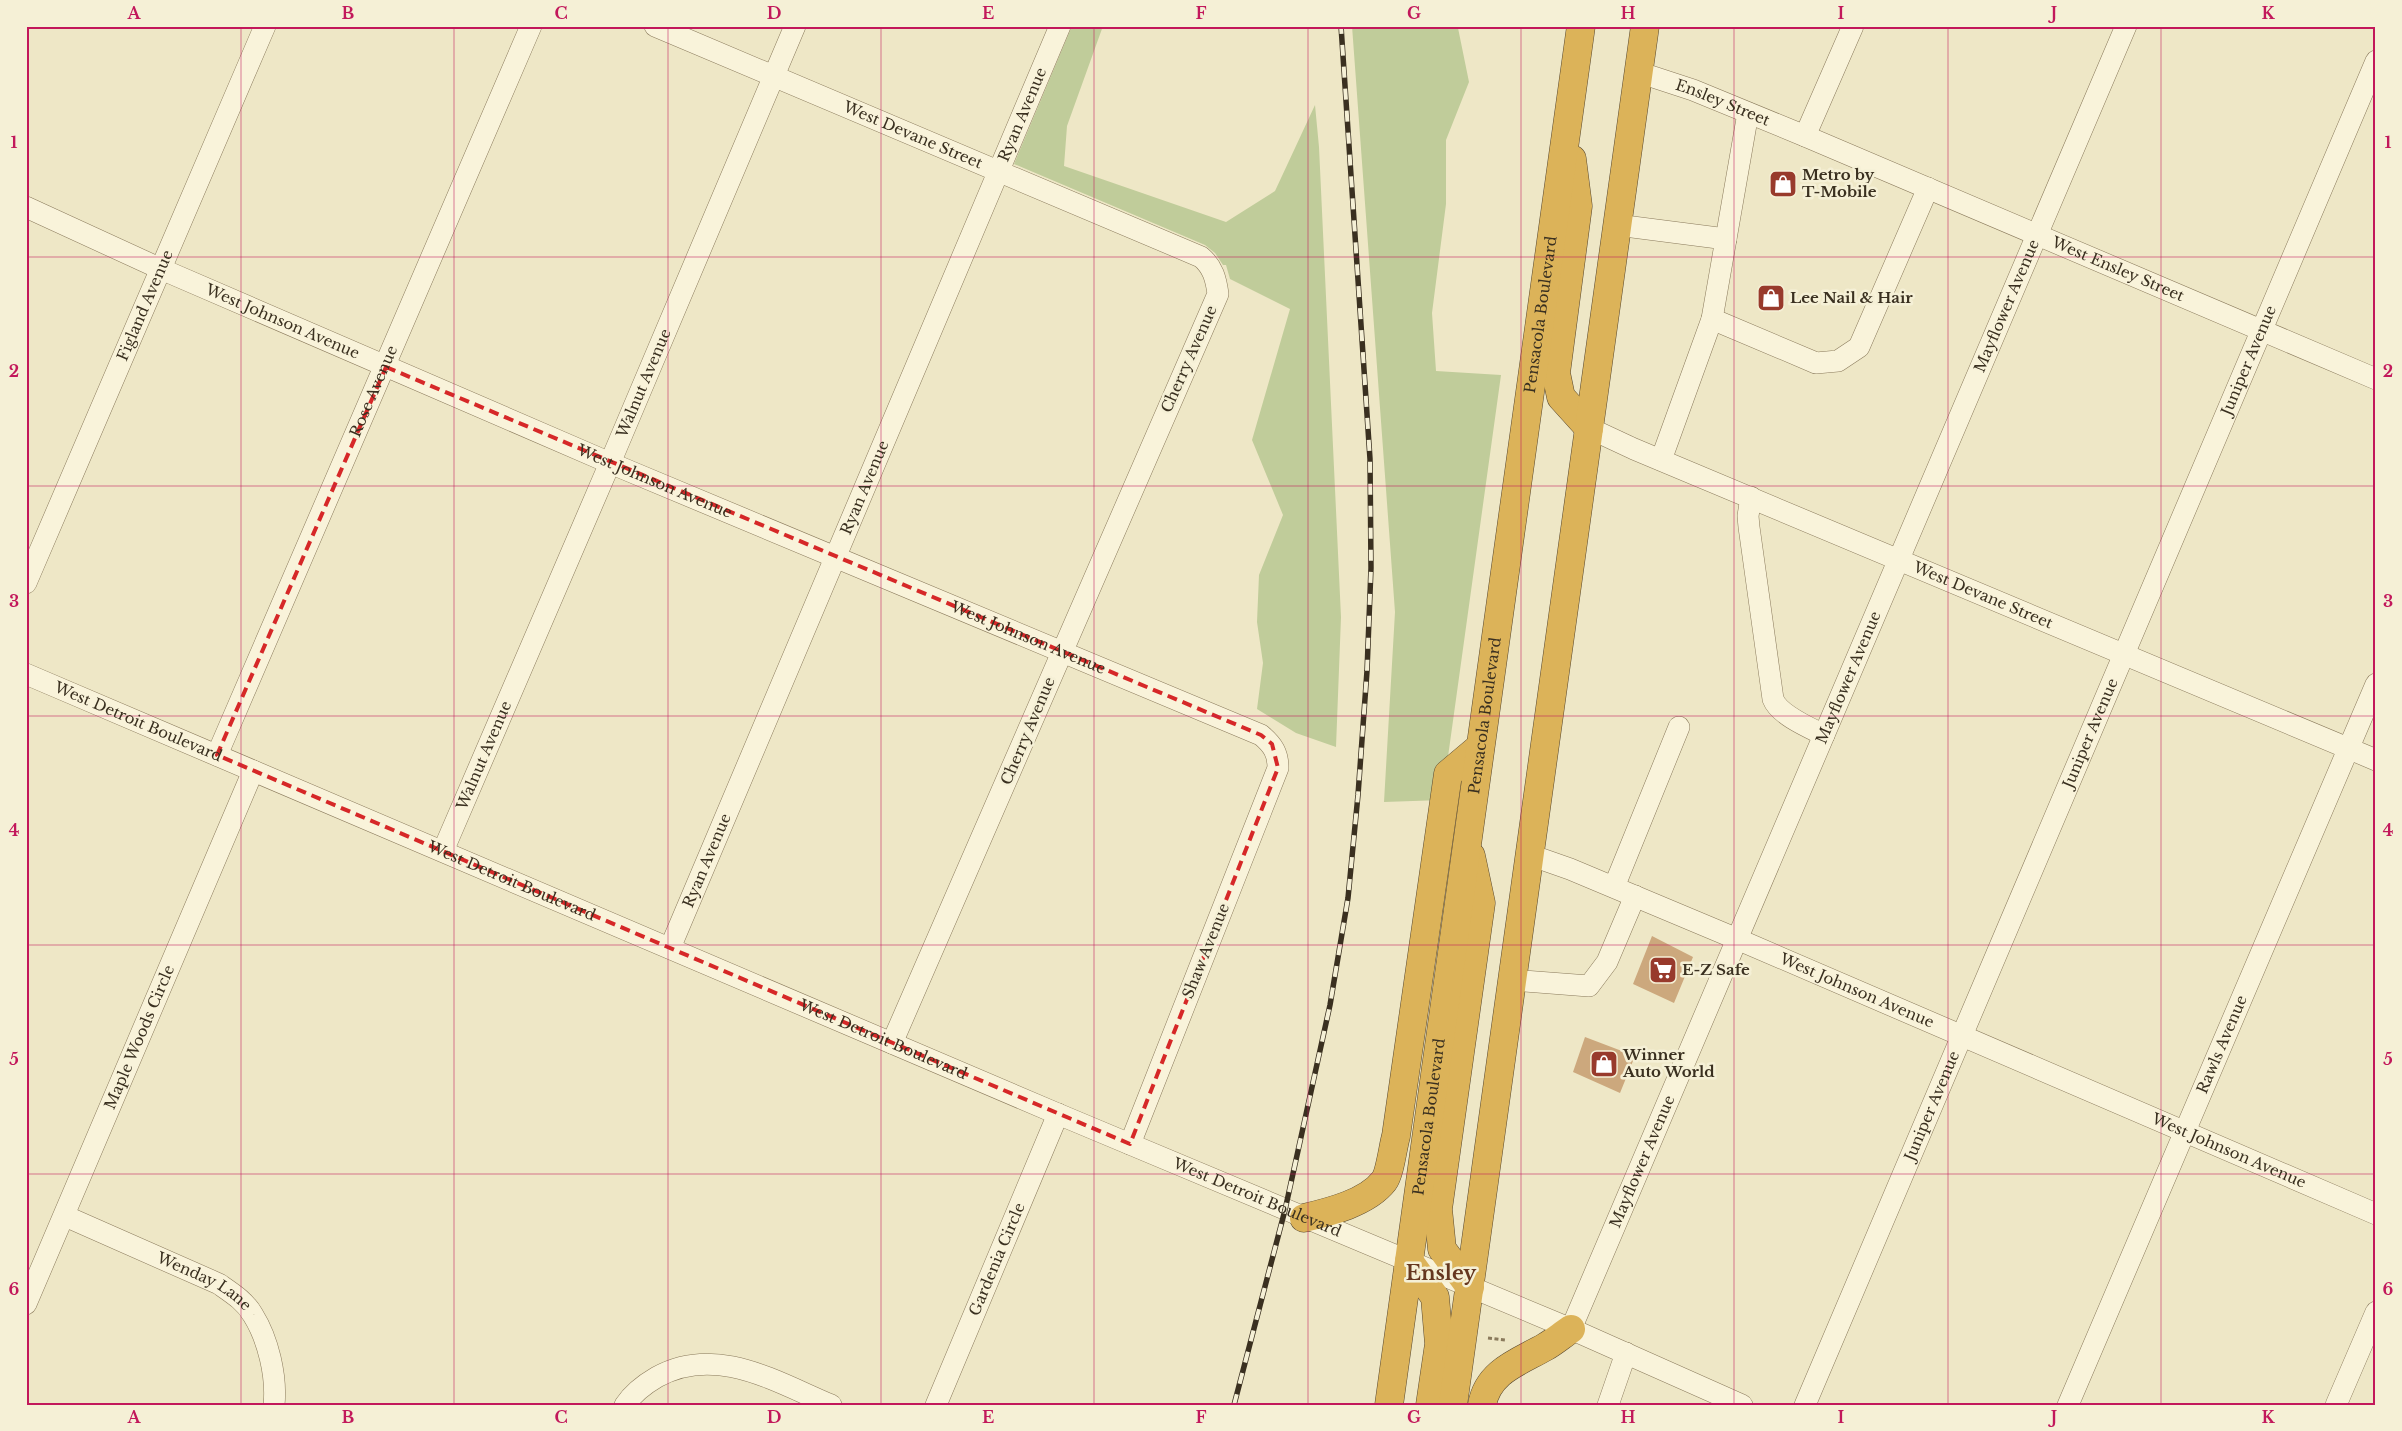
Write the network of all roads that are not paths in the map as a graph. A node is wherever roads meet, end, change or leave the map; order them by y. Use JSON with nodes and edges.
{"nodes":[{"id":1,"x":266,"y":26,"type":"edge"},
{"id":2,"x":531,"y":26,"type":"edge"},
{"id":3,"x":655,"y":26,"type":"edge"},
{"id":4,"x":795,"y":26,"type":"edge"},
{"id":5,"x":1060,"y":26,"type":"edge"},
{"id":6,"x":1581,"y":26,"type":"edge"},
{"id":7,"x":1645,"y":26,"type":"edge"},
{"id":8,"x":1853,"y":26,"type":"edge"},
{"id":9,"x":2126,"y":26,"type":"edge"},
{"id":10,"x":2376,"y":61,"type":"edge"},
{"id":11,"x":1638,"y":72,"type":"junction"},
{"id":12,"x":774,"y":77,"type":"junction"},
{"id":13,"x":1748,"y":113,"type":"junction"},
{"id":14,"x":1568,"y":123,"type":"junction"},
{"id":15,"x":1805,"y":136,"type":"junction"},
{"id":16,"x":998,"y":170,"type":"junction"},
{"id":17,"x":1928,"y":188,"type":"junction"},
{"id":18,"x":26,"y":207,"type":"edge"},
{"id":19,"x":1617,"y":226,"type":"junction"},
{"id":20,"x":2037,"y":233,"type":"junction"},
{"id":21,"x":1726,"y":239,"type":"junction"},
{"id":22,"x":161,"y":269,"type":"junction"},
{"id":23,"x":1216,"y":279,"type":"joint"},
{"id":24,"x":1712,"y":319,"type":"junction"},
{"id":25,"x":2261,"y":330,"type":"junction"},
{"id":26,"x":386,"y":367,"type":"junction"},
{"id":27,"x":2376,"y":379,"type":"edge"},
{"id":28,"x":1589,"y":428,"type":"junction"},
{"id":29,"x":1661,"y":460,"type":"junction"},
{"id":30,"x":610,"y":463,"type":"junction"},
{"id":31,"x":1751,"y":498,"type":"junction"},
{"id":32,"x":835,"y":558,"type":"junction"},
{"id":33,"x":1899,"y":559,"type":"junction"},
{"id":34,"x":26,"y":583,"type":"edge"},
{"id":35,"x":1062,"y":652,"type":"junction"},
{"id":36,"x":2123,"y":653,"type":"junction"},
{"id":37,"x":26,"y":674,"type":"edge"},
{"id":38,"x":2376,"y":684,"type":"edge"},
{"id":39,"x":1679,"y":727,"type":"dead end"},
{"id":40,"x":1824,"y":735,"type":"junction"},
{"id":41,"x":1480,"y":747,"type":"junction"},
{"id":42,"x":2348,"y":748,"type":"junction"},
{"id":43,"x":217,"y":756,"type":"junction"},
{"id":44,"x":1278,"y":757,"type":"joint"},
{"id":45,"x":2376,"y":760,"type":"edge"},
{"id":46,"x":253,"y":771,"type":"junction"},
{"id":47,"x":1467,"y":838,"type":"junction"},
{"id":48,"x":443,"y":851,"type":"junction"},
{"id":49,"x":1530,"y":855,"type":"junction"},
{"id":50,"x":1614,"y":887,"type":"junction"},
{"id":51,"x":1635,"y":896,"type":"junction"},
{"id":52,"x":1737,"y":939,"type":"junction"},
{"id":53,"x":670,"y":948,"type":"junction"},
{"id":54,"x":1512,"y":980,"type":"junction"},
{"id":55,"x":1961,"y":1037,"type":"junction"},
{"id":56,"x":892,"y":1044,"type":"junction"},
{"id":57,"x":1058,"y":1114,"type":"junction"},
{"id":58,"x":2185,"y":1132,"type":"junction"},
{"id":59,"x":1130,"y":1144,"type":"junction"},
{"id":60,"x":2376,"y":1214,"type":"edge"},
{"id":61,"x":65,"y":1216,"type":"junction"},
{"id":62,"x":1304,"y":1218,"type":"junction"},
{"id":63,"x":1409,"y":1261,"type":"junction"},
{"id":64,"x":1470,"y":1286,"type":"junction"},
{"id":65,"x":26,"y":1304,"type":"edge"},
{"id":66,"x":2376,"y":1312,"type":"edge"},
{"id":67,"x":1571,"y":1329,"type":"junction"},
{"id":68,"x":1626,"y":1353,"type":"junction"},
{"id":69,"x":274,"y":1405,"type":"edge"},
{"id":70,"x":625,"y":1405,"type":"edge"},
{"id":71,"x":831,"y":1405,"type":"edge"},
{"id":72,"x":936,"y":1405,"type":"edge"},
{"id":73,"x":1389,"y":1405,"type":"edge"},
{"id":74,"x":1430,"y":1405,"type":"edge"},
{"id":75,"x":1453,"y":1405,"type":"edge"},
{"id":76,"x":1482,"y":1405,"type":"edge"},
{"id":77,"x":1608,"y":1405,"type":"edge"},
{"id":78,"x":1742,"y":1405,"type":"edge"},
{"id":79,"x":1805,"y":1405,"type":"edge"},
{"id":80,"x":2068,"y":1405,"type":"edge"},
{"id":81,"x":2336,"y":1405,"type":"edge"}],
"edges":[{"from":1,"to":22,"type":"street","name":"Figland Avenue"},
{"from":2,"to":26,"type":"street","name":"Rose Avenue"},
{"from":3,"to":12,"type":"street","name":"West Devane Street"},
{"from":4,"to":12,"type":"street","name":"Walnut Avenue"},
{"from":5,"to":16,"type":"street","name":"Ryan Avenue"},
{"from":6,"to":14,"type":"highway","name":"Pensacola Boulevard"},
{"from":7,"to":11,"type":"highway"},
{"from":8,"to":15,"type":"street"},
{"from":9,"to":20,"type":"street","name":"Mayflower Avenue"},
{"from":10,"to":25,"type":"street","name":"Juniper Avenue"},
{"from":11,"to":13,"type":"street","name":"Ensley Street"},
{"from":11,"to":19,"type":"highway"},
{"from":12,"to":16,"type":"street","name":"West Devane Street"},
{"from":12,"to":30,"type":"street","name":"Walnut Avenue"},
{"from":13,"to":15,"type":"street","name":"Ensley Street"},
{"from":13,"to":21,"type":"street"},
{"from":14,"to":28,"type":"highway"},
{"from":14,"to":41,"type":"highway","name":"Pensacola Boulevard"},
{"from":15,"to":17,"type":"street","name":"West Ensley Street"},
{"from":16,"to":23,"type":"street","name":"West Devane Street"},
{"from":16,"to":32,"type":"street","name":"Ryan Avenue"},
{"from":17,"to":20,"type":"street","name":"West Ensley Street"},
{"from":17,"to":24,"type":"street"},
{"from":18,"to":22,"type":"street","name":"West Johnson Avenue"},
{"from":19,"to":21,"type":"street"},
{"from":19,"to":28,"type":"highway"},
{"from":20,"to":25,"type":"street","name":"West Ensley Street"},
{"from":20,"to":33,"type":"street","name":"Mayflower Avenue"},
{"from":21,"to":24,"type":"street"},
{"from":22,"to":26,"type":"street","name":"West Johnson Avenue"},
{"from":22,"to":34,"type":"street","name":"Figland Avenue"},
{"from":23,"to":35,"type":"street","name":"Cherry Avenue"},
{"from":24,"to":29,"type":"street"},
{"from":25,"to":27,"type":"street","name":"West Ensley Street"},
{"from":25,"to":36,"type":"street","name":"Juniper Avenue"},
{"from":26,"to":30,"type":"street","name":"West Johnson Avenue"},
{"from":26,"to":43,"type":"street","name":"Rose Avenue"},
{"from":28,"to":29,"type":"street","name":"West Devane Street"},
{"from":28,"to":49,"type":"highway"},
{"from":29,"to":31,"type":"street","name":"West Devane Street"},
{"from":30,"to":32,"type":"street","name":"West Johnson Avenue"},
{"from":30,"to":48,"type":"street","name":"Walnut Avenue"},
{"from":31,"to":33,"type":"street","name":"West Devane Street"},
{"from":31,"to":40,"type":"street"},
{"from":32,"to":35,"type":"street","name":"West Johnson Avenue"},
{"from":32,"to":53,"type":"street","name":"Ryan Avenue"},
{"from":33,"to":36,"type":"street","name":"West Devane Street"},
{"from":33,"to":40,"type":"street","name":"Mayflower Avenue"},
{"from":35,"to":44,"type":"street","name":"West Johnson Avenue"},
{"from":35,"to":56,"type":"street","name":"Cherry Avenue"},
{"from":36,"to":42,"type":"street","name":"West Devane Street"},
{"from":36,"to":55,"type":"street","name":"Juniper Avenue"},
{"from":37,"to":43,"type":"street","name":"West Detroit Boulevard"},
{"from":38,"to":42,"type":"street","name":"Rawls Avenue"},
{"from":39,"to":50,"type":"street"},
{"from":40,"to":52,"type":"street","name":"Mayflower Avenue"},
{"from":41,"to":47,"type":"highway","name":"Pensacola Boulevard"},
{"from":41,"to":62,"type":"highway"},
{"from":42,"to":45,"type":"street","name":"West Devane Street"},
{"from":42,"to":58,"type":"street","name":"Rawls Avenue"},
{"from":43,"to":46,"type":"street","name":"West Detroit Boulevard"},
{"from":44,"to":59,"type":"street","name":"Shaw Avenue"},
{"from":46,"to":48,"type":"street","name":"West Detroit Boulevard"},
{"from":46,"to":61,"type":"street","name":"Maple Woods Circle"},
{"from":47,"to":63,"type":"highway","name":"Pensacola Boulevard"},
{"from":47,"to":64,"type":"highway"},
{"from":48,"to":53,"type":"street","name":"West Detroit Boulevard"},
{"from":49,"to":50,"type":"street","name":"West Johnson Avenue"},
{"from":49,"to":54,"type":"highway"},
{"from":50,"to":51,"type":"street","name":"West Johnson Avenue"},
{"from":51,"to":52,"type":"street","name":"West Johnson Avenue"},
{"from":51,"to":54,"type":"street"},
{"from":52,"to":55,"type":"street","name":"West Johnson Avenue"},
{"from":52,"to":67,"type":"street","name":"Mayflower Avenue"},
{"from":53,"to":56,"type":"street","name":"West Detroit Boulevard"},
{"from":54,"to":64,"type":"highway"},
{"from":55,"to":58,"type":"street","name":"West Johnson Avenue"},
{"from":55,"to":79,"type":"street","name":"Juniper Avenue"},
{"from":56,"to":57,"type":"street","name":"West Detroit Boulevard"},
{"from":57,"to":59,"type":"street","name":"West Detroit Boulevard"},
{"from":57,"to":72,"type":"street","name":"Gardenia Circle"},
{"from":58,"to":60,"type":"street","name":"West Johnson Avenue"},
{"from":58,"to":80,"type":"street","name":"Rawls Avenue"},
{"from":59,"to":62,"type":"street","name":"West Detroit Boulevard"},
{"from":61,"to":65,"type":"street","name":"Maple Woods Circle"},
{"from":61,"to":69,"type":"street","name":"Wenday Lane"},
{"from":62,"to":63,"type":"street","name":"West Detroit Boulevard"},
{"from":63,"to":64,"type":"street","name":"West Detroit Boulevard"},
{"from":63,"to":73,"type":"highway","name":"Pensacola Boulevard"},
{"from":63,"to":74,"type":"highway"},
{"from":64,"to":67,"type":"street","name":"West Detroit Boulevard"},
{"from":64,"to":75,"type":"highway"},
{"from":66,"to":81,"type":"street"},
{"from":67,"to":68,"type":"street","name":"West Detroit Boulevard"},
{"from":67,"to":76,"type":"highway"},
{"from":68,"to":77,"type":"street"},
{"from":68,"to":78,"type":"street","name":"West Detroit Boulevard"},
{"from":70,"to":71,"type":"street"}]}
